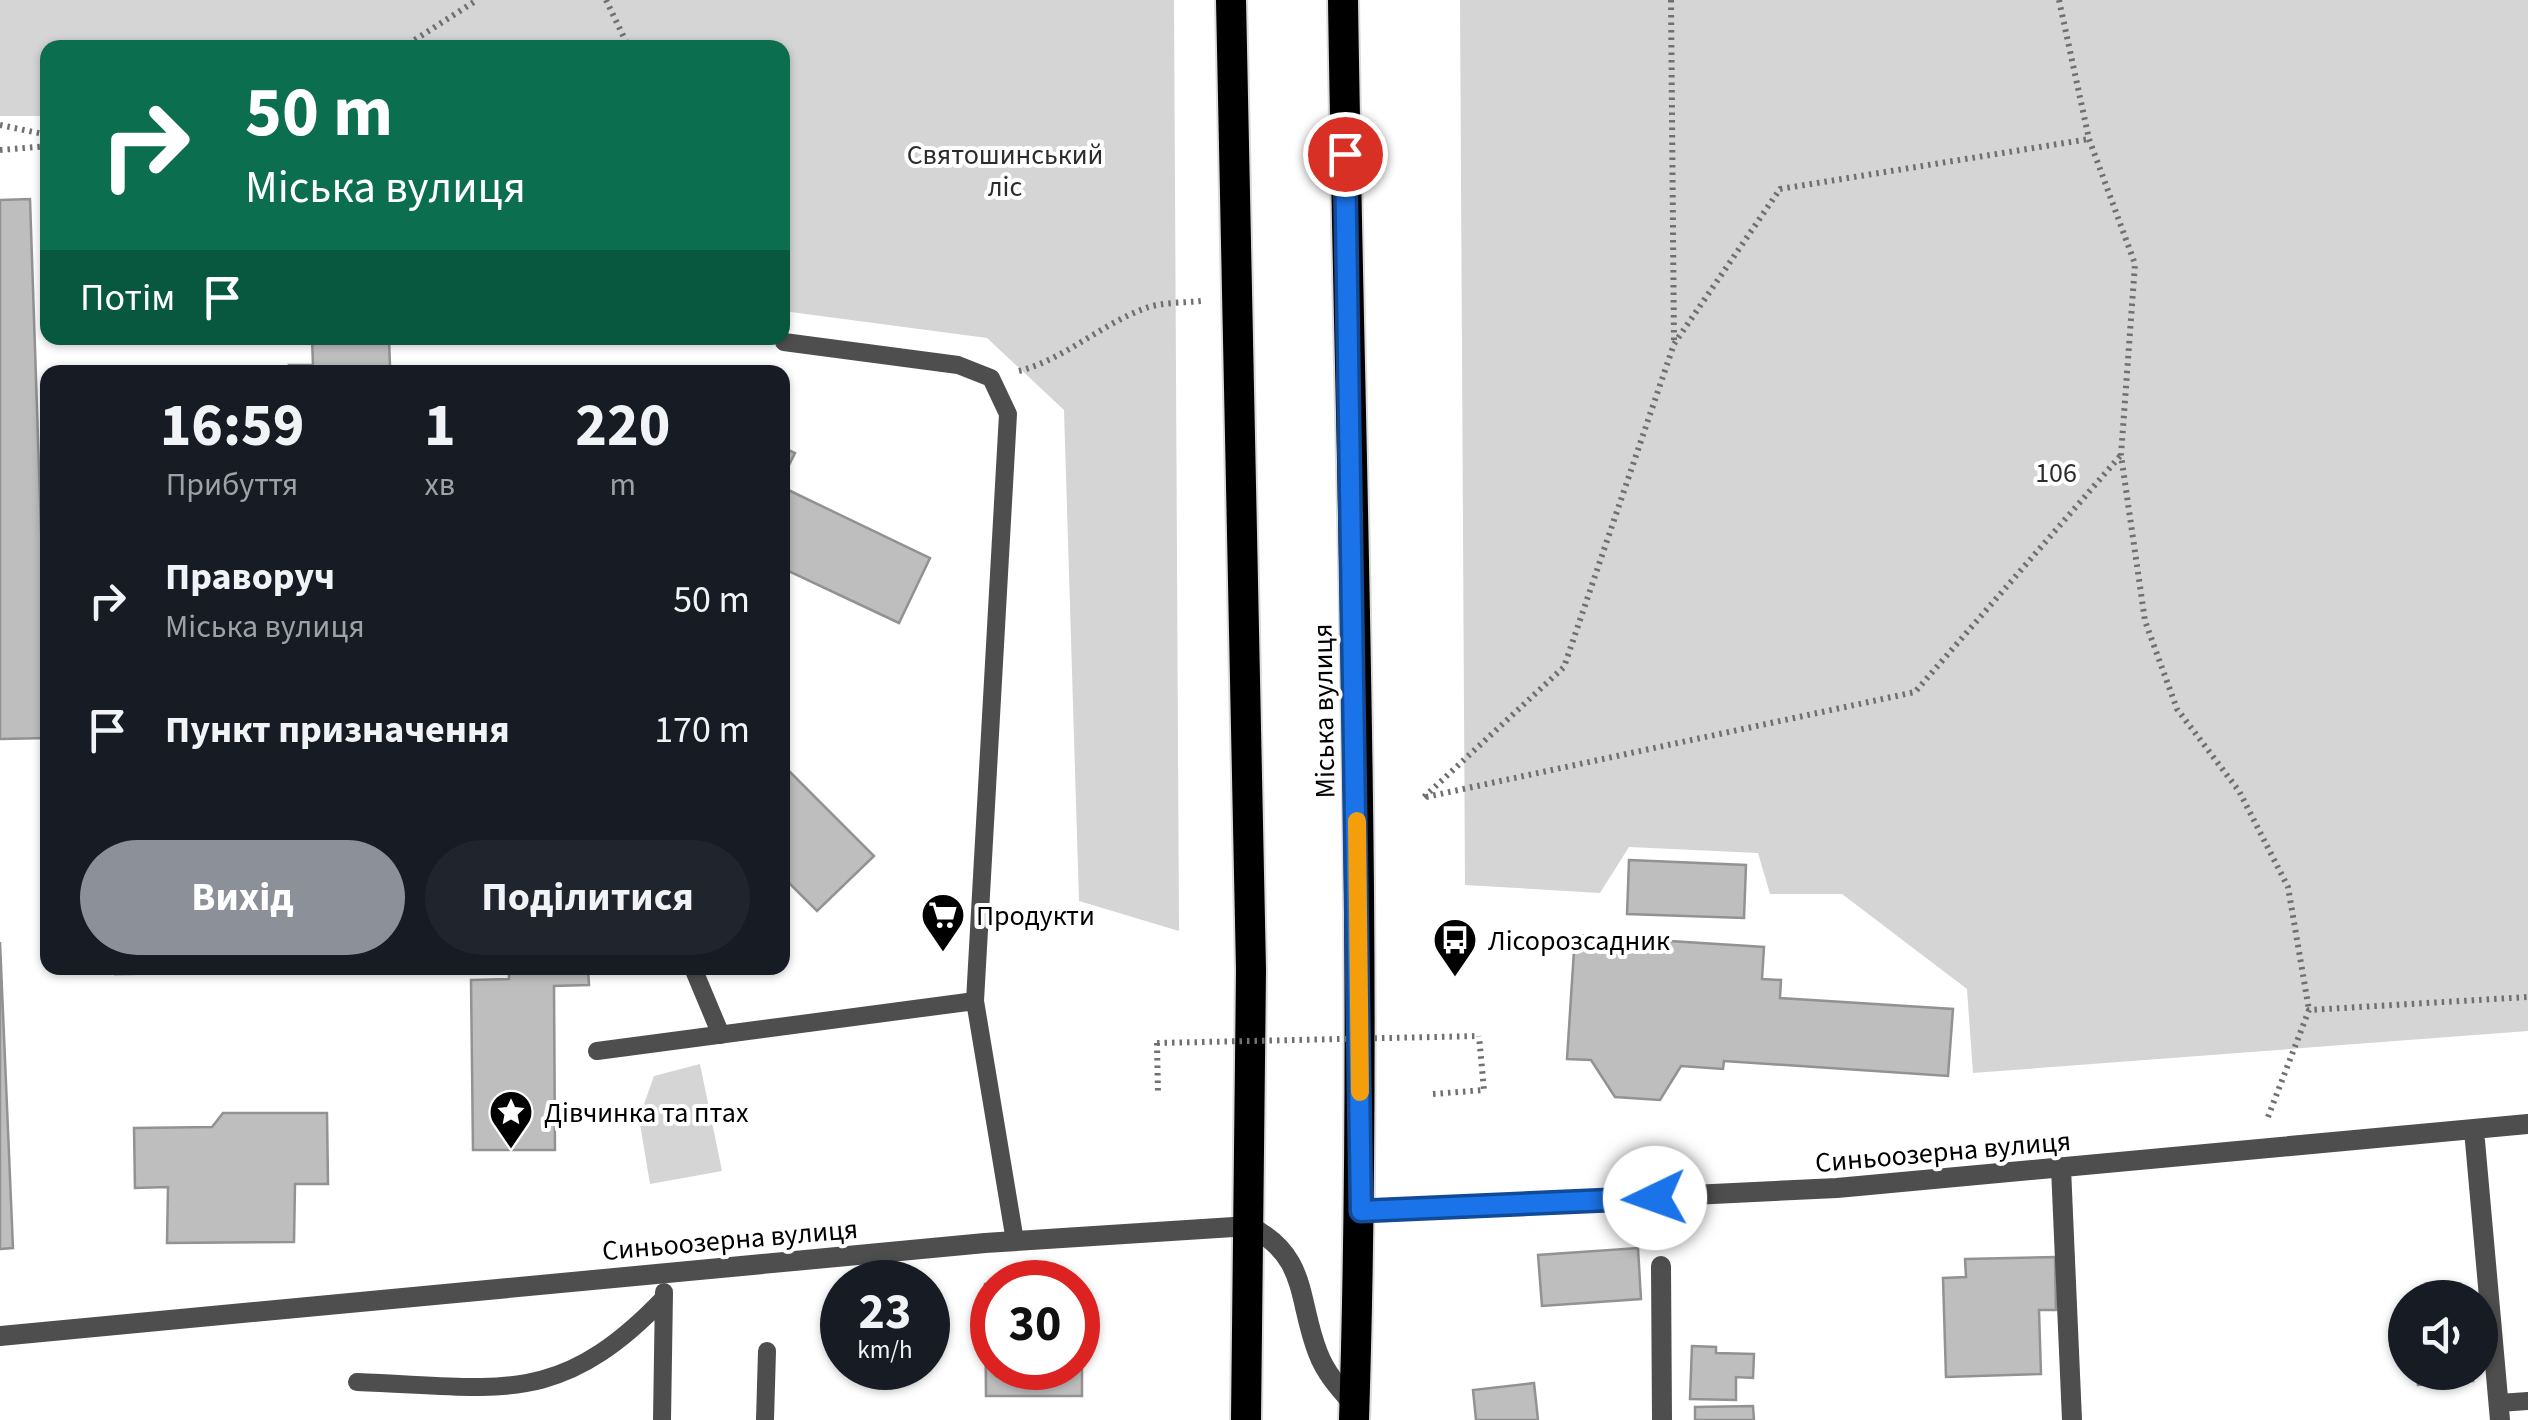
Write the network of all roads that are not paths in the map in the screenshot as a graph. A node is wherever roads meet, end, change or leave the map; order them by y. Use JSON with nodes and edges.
{"nodes":[{"id":1,"x":1230,"y":0,"type":"edge"},
{"id":2,"x":1343,"y":0,"type":"edge"},
{"id":3,"x":790,"y":343,"type":"edge"},
{"id":4,"x":696,"y":975,"type":"edge"},
{"id":5,"x":975,"y":1001,"type":"junction"},
{"id":6,"x":720,"y":1035,"type":"junction"},
{"id":7,"x":596,"y":1052,"type":"dead end"},
{"id":8,"x":2528,"y":1124,"type":"edge"},
{"id":9,"x":2474,"y":1130,"type":"junction"},
{"id":10,"x":2060,"y":1168,"type":"junction"},
{"id":11,"x":1361,"y":1211,"type":"junction"},
{"id":12,"x":1249,"y":1226,"type":"junction"},
{"id":13,"x":1015,"y":1241,"type":"junction"},
{"id":14,"x":1661,"y":1266,"type":"dead end"},
{"id":15,"x":665,"y":1272,"type":"junction"},
{"id":16,"x":664,"y":1298,"type":"junction"},
{"id":17,"x":0,"y":1336,"type":"edge"},
{"id":18,"x":766,"y":1351,"type":"dead end"},
{"id":19,"x":357,"y":1382,"type":"dead end"},
{"id":20,"x":2528,"y":1400,"type":"edge"},
{"id":21,"x":2500,"y":1412,"type":"edge"},
{"id":22,"x":1354,"y":1413,"type":"edge"},
{"id":23,"x":662,"y":1420,"type":"edge"},
{"id":24,"x":764,"y":1420,"type":"edge"},
{"id":25,"x":1246,"y":1420,"type":"edge"},
{"id":26,"x":1662,"y":1420,"type":"edge"},
{"id":27,"x":2072,"y":1420,"type":"edge"}],
"edges":[{"from":1,"to":12,"type":"highway"},
{"from":2,"to":11,"type":"highway","name":"Міська вулиця"},
{"from":3,"to":5,"type":"lane"},
{"from":4,"to":6,"type":"lane"},
{"from":5,"to":6,"type":"lane"},
{"from":5,"to":13,"type":"lane"},
{"from":6,"to":7,"type":"lane"},
{"from":8,"to":9,"type":"street","name":"Синьоозерна вулиця"},
{"from":9,"to":10,"type":"street","name":"Синьоозерна вулиця"},
{"from":9,"to":21,"type":"street"},
{"from":10,"to":11,"type":"street","name":"Синьоозерна вулиця"},
{"from":10,"to":27,"type":"street"},
{"from":11,"to":22,"type":"highway","name":"Міська вулиця"},
{"from":12,"to":13,"type":"street","name":"Синьоозерна вулиця"},
{"from":12,"to":22,"type":"street"},
{"from":12,"to":25,"type":"highway"},
{"from":13,"to":15,"type":"street","name":"Синьоозерна вулиця"},
{"from":14,"to":26,"type":"street"},
{"from":15,"to":16,"type":"lane"},
{"from":15,"to":17,"type":"street","name":"Синьоозерна вулиця"},
{"from":16,"to":19,"type":"lane"},
{"from":16,"to":23,"type":"lane"},
{"from":18,"to":24,"type":"lane"},
{"from":20,"to":21,"type":"lane"}]}
